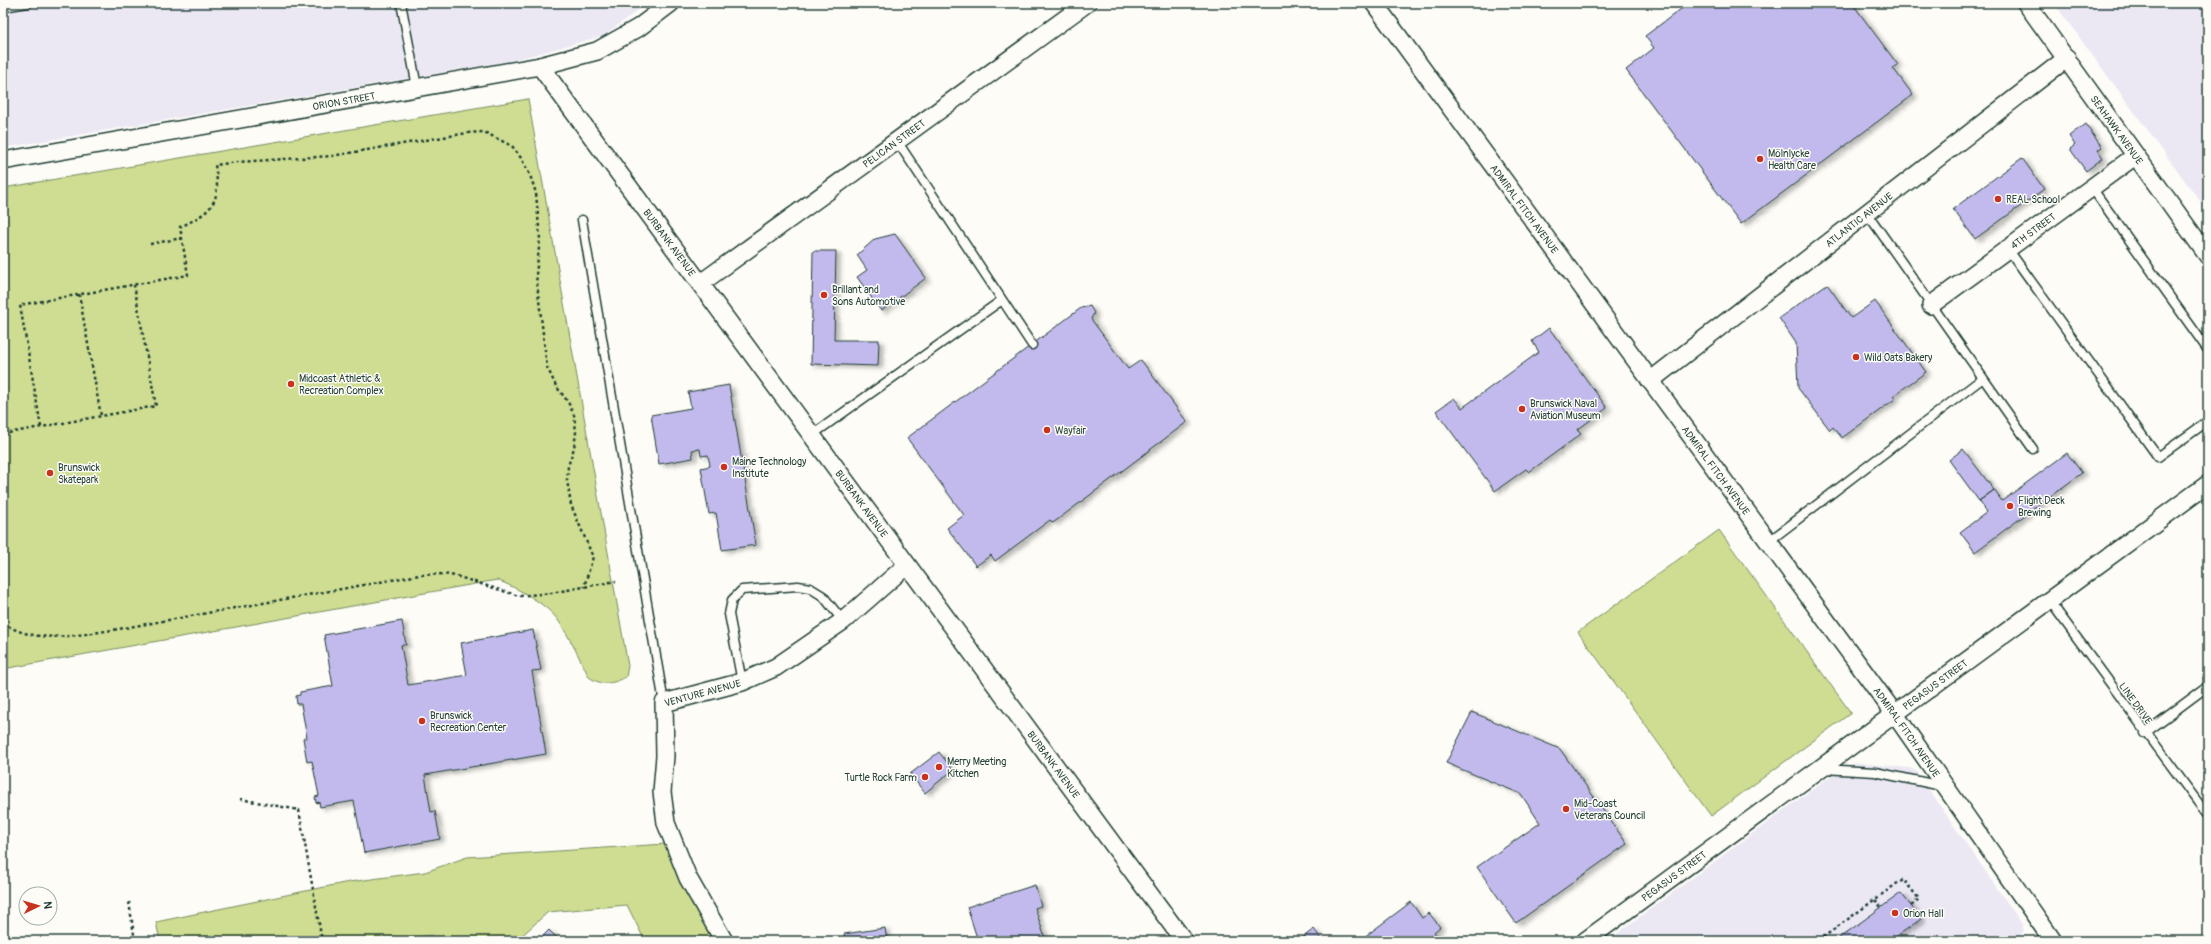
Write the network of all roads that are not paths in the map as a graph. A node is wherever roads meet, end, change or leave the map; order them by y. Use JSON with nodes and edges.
{"nodes":[{"id":1,"x":28,"y":3,"type":"edge"},
{"id":2,"x":401,"y":3,"type":"edge"},
{"id":3,"x":671,"y":3,"type":"edge"},
{"id":4,"x":1087,"y":3,"type":"edge"},
{"id":5,"x":1374,"y":3,"type":"edge"},
{"id":6,"x":2026,"y":3,"type":"edge"},
{"id":7,"x":3,"y":7,"type":"edge"},
{"id":8,"x":2067,"y":58,"type":"junction"},
{"id":9,"x":540,"y":66,"type":"junction"},
{"id":10,"x":417,"y":87,"type":"junction"},
{"id":11,"x":897,"y":141,"type":"junction"},
{"id":12,"x":2135,"y":156,"type":"junction"},
{"id":13,"x":3,"y":161,"type":"edge"},
{"id":14,"x":2092,"y":188,"type":"junction"},
{"id":15,"x":1867,"y":213,"type":"junction"},
{"id":16,"x":582,"y":220,"type":"dead end"},
{"id":17,"x":2008,"y":249,"type":"junction"},
{"id":18,"x":2208,"y":256,"type":"edge"},
{"id":19,"x":701,"y":283,"type":"junction"},
{"id":20,"x":1002,"y":300,"type":"junction"},
{"id":21,"x":1931,"y":305,"type":"junction"},
{"id":22,"x":1032,"y":345,"type":"dead end"},
{"id":23,"x":2208,"y":350,"type":"edge"},
{"id":24,"x":1983,"y":378,"type":"junction"},
{"id":25,"x":1650,"y":381,"type":"junction"},
{"id":26,"x":2208,"y":421,"type":"edge"},
{"id":27,"x":812,"y":435,"type":"junction"},
{"id":28,"x":2033,"y":449,"type":"dead end"},
{"id":29,"x":2208,"y":484,"type":"edge"},
{"id":30,"x":1768,"y":542,"type":"junction"},
{"id":31,"x":906,"y":565,"type":"junction"},
{"id":32,"x":2049,"y":600,"type":"junction"},
{"id":33,"x":842,"y":621,"type":"junction"},
{"id":34,"x":742,"y":682,"type":"junction"},
{"id":35,"x":2208,"y":686,"type":"edge"},
{"id":36,"x":664,"y":703,"type":"junction"},
{"id":37,"x":1894,"y":713,"type":"junction"},
{"id":38,"x":2145,"y":733,"type":"junction"},
{"id":39,"x":1818,"y":769,"type":"junction"},
{"id":40,"x":1945,"y":787,"type":"junction"},
{"id":41,"x":2208,"y":816,"type":"edge"},
{"id":42,"x":2046,"y":938,"type":"edge"},
{"id":43,"x":724,"y":941,"type":"edge"},
{"id":44,"x":1184,"y":941,"type":"edge"},
{"id":45,"x":1585,"y":941,"type":"edge"}],
"edges":[{"from":1,"to":7,"type":"lane"},
{"from":2,"to":10,"type":"lane"},
{"from":3,"to":9,"type":"street","name":"ORION STREET"},
{"from":4,"to":11,"type":"street","name":"PELICAN STREET"},
{"from":5,"to":25,"type":"street","name":"ADMIRAL FITCH AVENUE"},
{"from":6,"to":8,"type":"street","name":"SEAHAWK AVENUE"},
{"from":8,"to":12,"type":"street","name":"SEAHAWK AVENUE"},
{"from":8,"to":15,"type":"street","name":"ATLANTIC AVENUE"},
{"from":9,"to":10,"type":"street","name":"ORION STREET"},
{"from":9,"to":19,"type":"street","name":"BURBANK AVENUE"},
{"from":10,"to":13,"type":"street","name":"ORION STREET"},
{"from":11,"to":19,"type":"street","name":"PELICAN STREET"},
{"from":11,"to":20,"type":"lane"},
{"from":12,"to":14,"type":"street","name":"4TH STREET"},
{"from":12,"to":18,"type":"street","name":"SEAHAWK AVENUE"},
{"from":14,"to":17,"type":"street","name":"4TH STREET"},
{"from":14,"to":23,"type":"lane"},
{"from":15,"to":21,"type":"lane"},
{"from":15,"to":25,"type":"street","name":"ATLANTIC AVENUE"},
{"from":16,"to":36,"type":"lane"},
{"from":17,"to":21,"type":"street","name":"4TH STREET"},
{"from":17,"to":26,"type":"lane"},
{"from":19,"to":27,"type":"street","name":"BURBANK AVENUE"},
{"from":20,"to":22,"type":"lane"},
{"from":20,"to":27,"type":"lane"},
{"from":21,"to":24,"type":"lane"},
{"from":24,"to":28,"type":"lane"},
{"from":24,"to":30,"type":"lane"},
{"from":25,"to":30,"type":"street","name":"ADMIRAL FITCH AVENUE"},
{"from":27,"to":31,"type":"street","name":"BURBANK AVENUE"},
{"from":29,"to":32,"type":"street","name":"PEGASUS STREET"},
{"from":30,"to":37,"type":"street","name":"ADMIRAL FITCH AVENUE"},
{"from":31,"to":33,"type":"street","name":"VENTURE AVENUE"},
{"from":31,"to":44,"type":"street","name":"BURBANK AVENUE"},
{"from":32,"to":37,"type":"street","name":"PEGASUS STREET"},
{"from":32,"to":38,"type":"lane","name":"LINE DRIVE"},
{"from":33,"to":34,"type":"street","name":"VENTURE AVENUE"},
{"from":33,"to":34,"type":"lane"},
{"from":34,"to":36,"type":"street","name":"VENTURE AVENUE"},
{"from":35,"to":38,"type":"lane"},
{"from":36,"to":43,"type":"street","name":"VENTURE AVENUE"},
{"from":37,"to":39,"type":"street","name":"PEGASUS STREET"},
{"from":37,"to":40,"type":"street","name":"ADMIRAL FITCH AVENUE"},
{"from":38,"to":41,"type":"lane","name":"LINE DRIVE"},
{"from":39,"to":40,"type":"lane"},
{"from":39,"to":45,"type":"street","name":"PEGASUS STREET"},
{"from":40,"to":42,"type":"street","name":"ADMIRAL FITCH AVENUE"}]}
